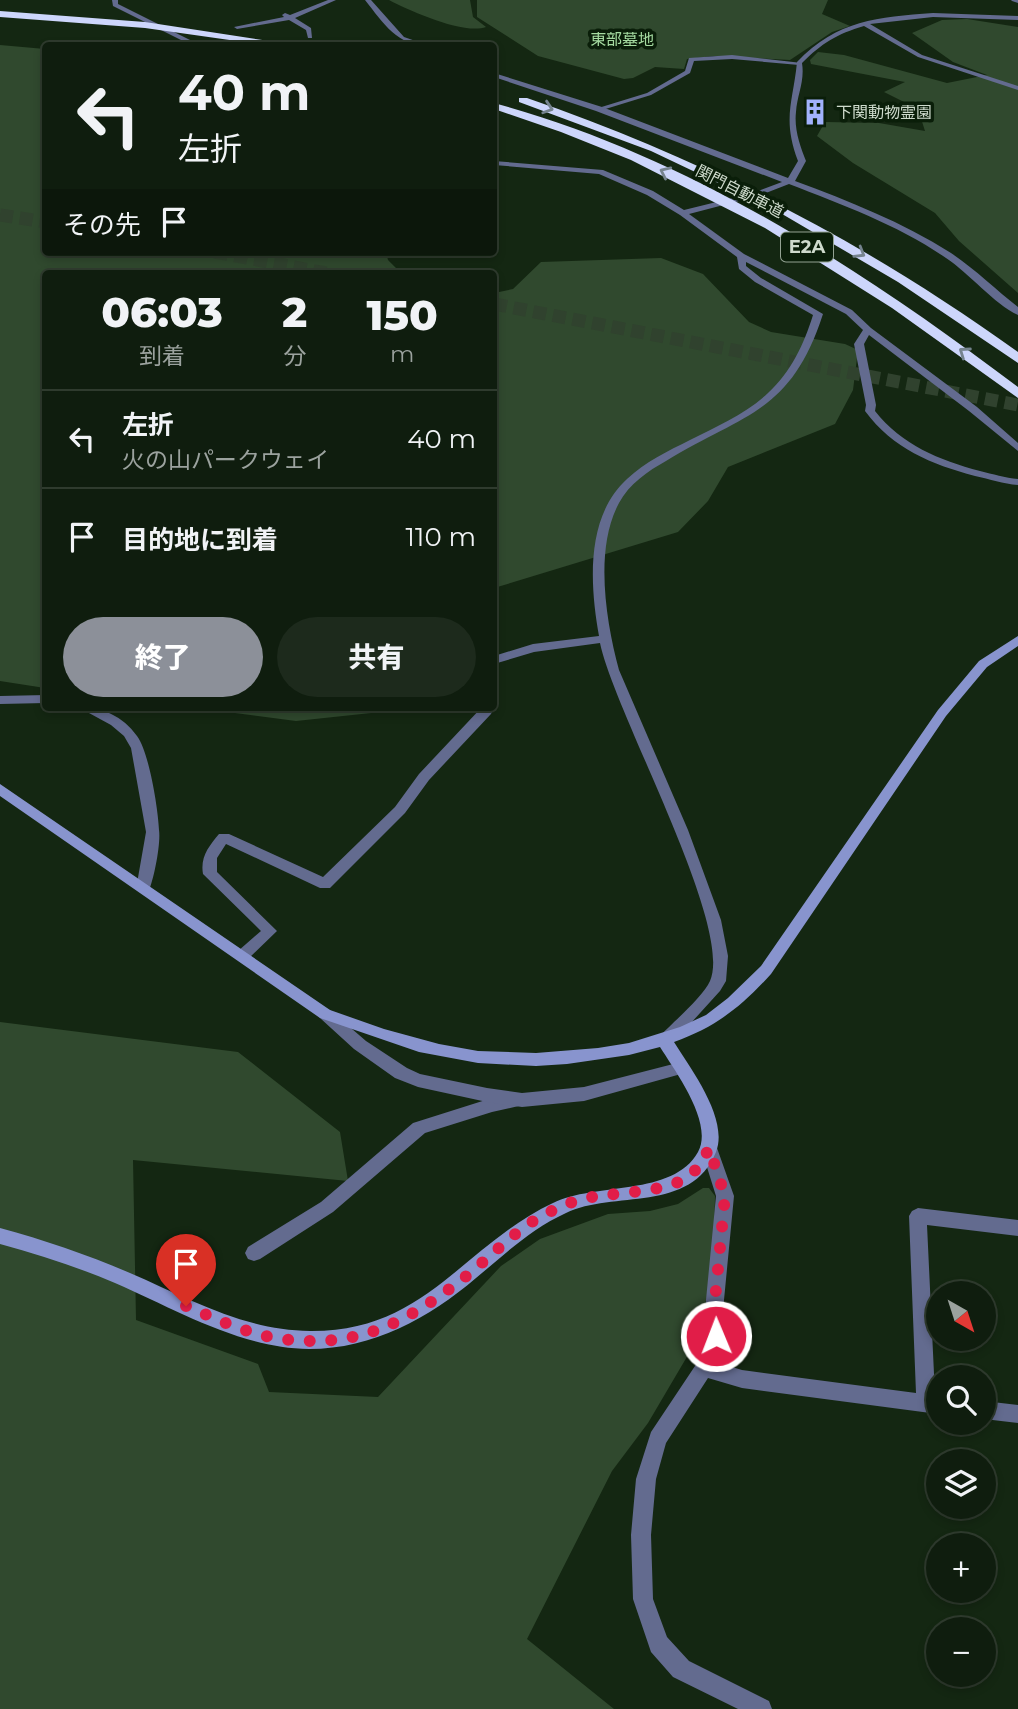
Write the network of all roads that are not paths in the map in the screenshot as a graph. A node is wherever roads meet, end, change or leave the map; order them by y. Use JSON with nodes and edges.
{"nodes":[{"id":1,"x":115,"y":0,"type":"edge"},
{"id":2,"x":333,"y":0,"type":"edge"},
{"id":3,"x":368,"y":0,"type":"edge"},
{"id":4,"x":313,"y":8,"type":"junction"},
{"id":5,"x":279,"y":11,"type":"dead end"},
{"id":6,"x":322,"y":12,"type":"dead end"},
{"id":7,"x":0,"y":14,"type":"edge"},
{"id":8,"x":289,"y":18,"type":"junction"},
{"id":9,"x":1018,"y":18,"type":"edge"},
{"id":10,"x":0,"y":24,"type":"edge"},
{"id":11,"x":865,"y":24,"type":"junction"},
{"id":12,"x":237,"y":27,"type":"dead end"},
{"id":13,"x":77,"y":32,"type":"dead end"},
{"id":14,"x":130,"y":34,"type":"junction"},
{"id":15,"x":310,"y":37,"type":"dead end"},
{"id":16,"x":191,"y":42,"type":"edge"},
{"id":17,"x":191,"y":42,"type":"edge"},
{"id":18,"x":271,"y":42,"type":"edge"},
{"id":19,"x":414,"y":42,"type":"edge"},
{"id":20,"x":799,"y":63,"type":"junction"},
{"id":21,"x":497,"y":76,"type":"edge"},
{"id":22,"x":1018,"y":88,"type":"edge"},
{"id":23,"x":506,"y":95,"type":"dead end"},
{"id":24,"x":497,"y":107,"type":"edge"},
{"id":25,"x":598,"y":109,"type":"junction"},
{"id":26,"x":497,"y":163,"type":"edge"},
{"id":27,"x":790,"y":181,"type":"junction"},
{"id":28,"x":684,"y":213,"type":"junction"},
{"id":29,"x":741,"y":256,"type":"junction"},
{"id":30,"x":1018,"y":312,"type":"edge"},
{"id":31,"x":867,"y":330,"type":"junction"},
{"id":32,"x":1018,"y":359,"type":"edge"},
{"id":33,"x":1018,"y":394,"type":"edge"},
{"id":34,"x":1018,"y":448,"type":"edge"},
{"id":35,"x":1018,"y":482,"type":"edge"},
{"id":36,"x":606,"y":639,"type":"junction"},
{"id":37,"x":1018,"y":640,"type":"edge"},
{"id":38,"x":497,"y":659,"type":"edge"},
{"id":39,"x":42,"y":699,"type":"edge"},
{"id":40,"x":0,"y":701,"type":"edge"},
{"id":41,"x":92,"y":711,"type":"edge"},
{"id":42,"x":487,"y":711,"type":"edge"},
{"id":43,"x":0,"y":789,"type":"edge"},
{"id":44,"x":143,"y":889,"type":"junction"},
{"id":45,"x":243,"y":955,"type":"junction"},
{"id":46,"x":325,"y":1014,"type":"junction"},
{"id":47,"x":666,"y":1041,"type":"junction"},
{"id":48,"x":681,"y":1068,"type":"junction"},
{"id":49,"x":522,"y":1100,"type":"junction"},
{"id":50,"x":709,"y":1148,"type":"junction"},
{"id":51,"x":1018,"y":1228,"type":"edge"},
{"id":52,"x":0,"y":1236,"type":"edge"},
{"id":53,"x":254,"y":1253,"type":"dead end"},
{"id":54,"x":929,"y":1365,"type":"edge"},
{"id":55,"x":704,"y":1368,"type":"junction"},
{"id":56,"x":926,"y":1404,"type":"edge"},
{"id":57,"x":996,"y":1411,"type":"edge"},
{"id":58,"x":1018,"y":1414,"type":"edge"},
{"id":59,"x":761,"y":1709,"type":"edge"}],
"edges":[{"from":1,"to":16,"type":"street"},
{"from":2,"to":4,"type":"street"},
{"from":3,"to":19,"type":"street"},
{"from":4,"to":6,"type":"street"},
{"from":4,"to":8,"type":"street"},
{"from":5,"to":8,"type":"street"},
{"from":7,"to":18,"type":"highway"},
{"from":8,"to":12,"type":"street"},
{"from":8,"to":15,"type":"street"},
{"from":9,"to":11,"type":"street"},
{"from":10,"to":14,"type":"highway"},
{"from":11,"to":20,"type":"street"},
{"from":11,"to":22,"type":"street"},
{"from":13,"to":14,"type":"highway"},
{"from":14,"to":17,"type":"highway"},
{"from":20,"to":25,"type":"street"},
{"from":20,"to":27,"type":"street"},
{"from":21,"to":25,"type":"street"},
{"from":23,"to":32,"type":"highway","name":"関門自動車道","number":"E2A","one_way":true},
{"from":33,"to":24,"type":"highway","name":"関門自動車道","number":"E2A","one_way":true},
{"from":25,"to":27,"type":"street"},
{"from":26,"to":28,"type":"street"},
{"from":27,"to":28,"type":"street"},
{"from":27,"to":30,"type":"street"},
{"from":28,"to":29,"type":"street"},
{"from":29,"to":31,"type":"street"},
{"from":29,"to":36,"type":"street"},
{"from":31,"to":34,"type":"street"},
{"from":31,"to":35,"type":"street"},
{"from":36,"to":38,"type":"street"},
{"from":36,"to":47,"type":"street"},
{"from":37,"to":47,"type":"street"},
{"from":39,"to":40,"type":"street"},
{"from":41,"to":44,"type":"street"},
{"from":42,"to":45,"type":"street"},
{"from":43,"to":44,"type":"street"},
{"from":44,"to":45,"type":"street"},
{"from":45,"to":46,"type":"street"},
{"from":46,"to":47,"type":"street"},
{"from":46,"to":49,"type":"street"},
{"from":47,"to":48,"type":"street"},
{"from":48,"to":49,"type":"street"},
{"from":48,"to":50,"type":"street"},
{"from":49,"to":53,"type":"street"},
{"from":50,"to":52,"type":"street"},
{"from":50,"to":55,"type":"street"},
{"from":51,"to":54,"type":"street"},
{"from":55,"to":56,"type":"street"},
{"from":55,"to":59,"type":"street"},
{"from":57,"to":58,"type":"street"}]}
